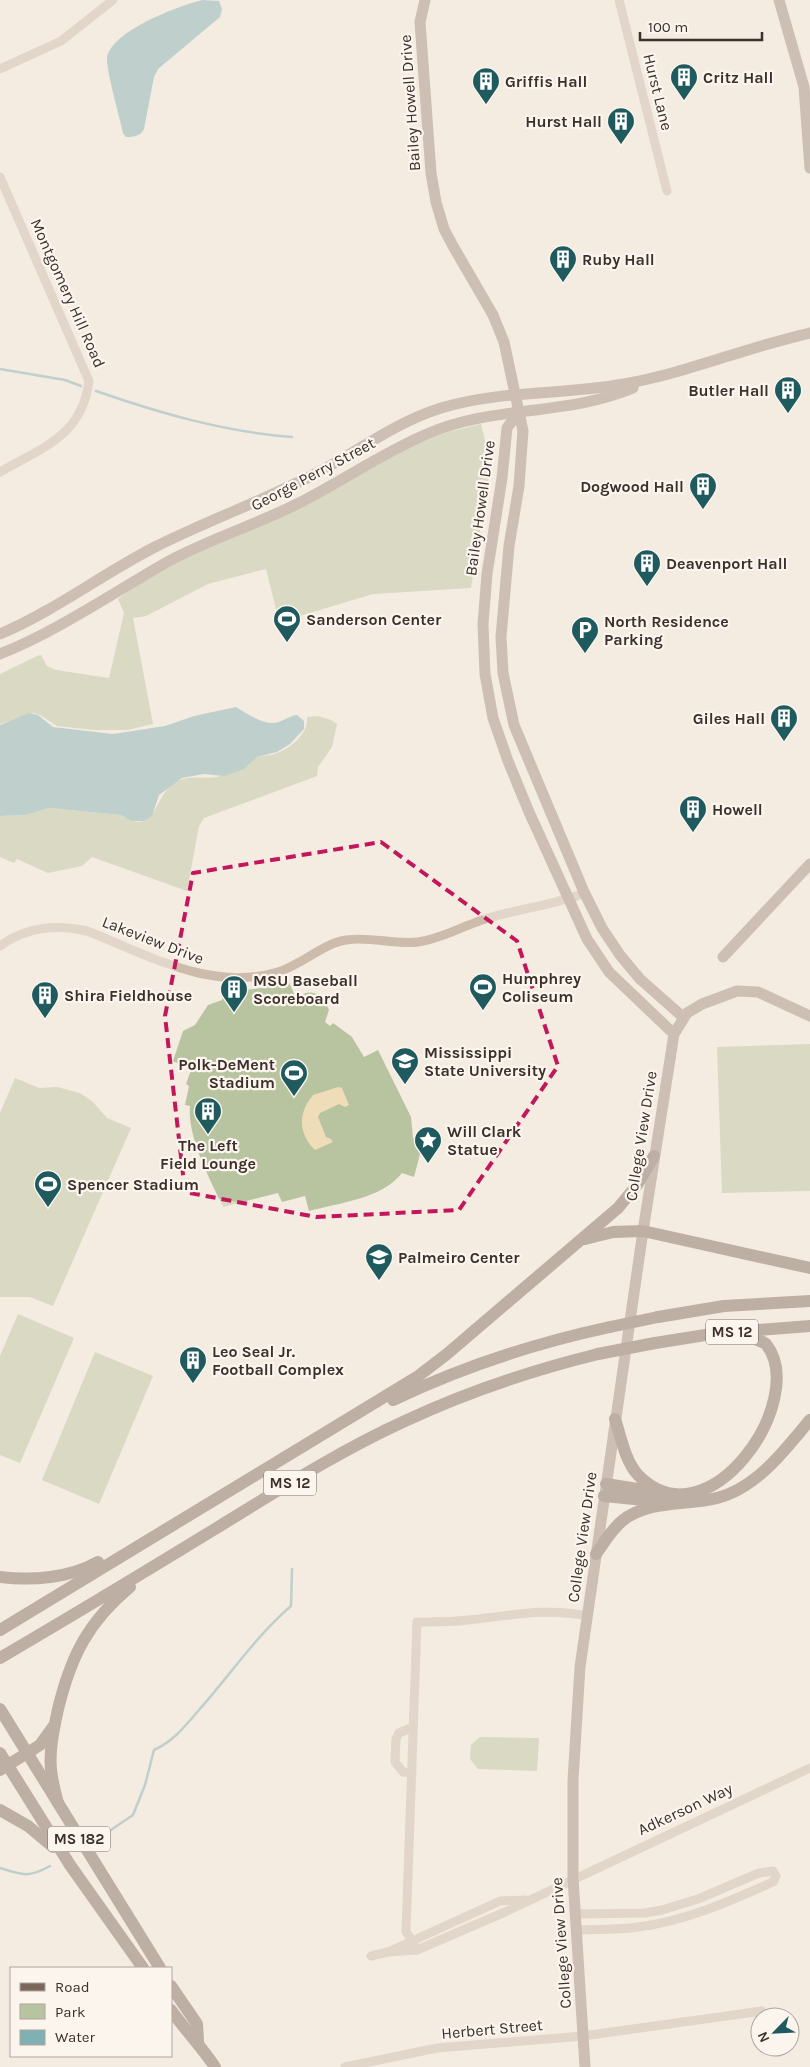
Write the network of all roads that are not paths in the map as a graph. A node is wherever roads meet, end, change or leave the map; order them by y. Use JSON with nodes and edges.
{"nodes":[{"id":1,"x":113,"y":0,"type":"edge"},
{"id":2,"x":425,"y":0,"type":"edge"},
{"id":3,"x":619,"y":0,"type":"edge"},
{"id":4,"x":779,"y":0,"type":"edge"},
{"id":5,"x":0,"y":69,"type":"edge"},
{"id":6,"x":810,"y":168,"type":"edge"},
{"id":7,"x":0,"y":177,"type":"edge"},
{"id":8,"x":667,"y":191,"type":"dead end"},
{"id":9,"x":810,"y":333,"type":"edge"},
{"id":10,"x":660,"y":376,"type":"junction"},
{"id":11,"x":517,"y":396,"type":"junction"},
{"id":12,"x":518,"y":413,"type":"junction"},
{"id":13,"x":0,"y":472,"type":"edge"},
{"id":14,"x":0,"y":634,"type":"edge"},
{"id":15,"x":0,"y":654,"type":"edge"},
{"id":16,"x":810,"y":864,"type":"edge"},
{"id":17,"x":585,"y":894,"type":"junction"},
{"id":18,"x":567,"y":900,"type":"junction"},
{"id":19,"x":0,"y":946,"type":"edge"},
{"id":20,"x":723,"y":957,"type":"dead end"},
{"id":21,"x":810,"y":1016,"type":"edge"},
{"id":22,"x":683,"y":1017,"type":"junction"},
{"id":23,"x":674,"y":1034,"type":"junction"},
{"id":24,"x":654,"y":1156,"type":"junction"},
{"id":25,"x":643,"y":1231,"type":"junction"},
{"id":26,"x":579,"y":1242,"type":"junction"},
{"id":27,"x":810,"y":1268,"type":"edge"},
{"id":28,"x":810,"y":1301,"type":"edge"},
{"id":29,"x":810,"y":1326,"type":"edge"},
{"id":30,"x":718,"y":1333,"type":"junction"},
{"id":31,"x":789,"y":1367,"type":"dead end"},
{"id":32,"x":615,"y":1419,"type":"junction"},
{"id":33,"x":810,"y":1420,"type":"edge"},
{"id":34,"x":345,"y":1422,"type":"junction"},
{"id":35,"x":788,"y":1428,"type":"dead end"},
{"id":36,"x":605,"y":1490,"type":"junction"},
{"id":37,"x":664,"y":1493,"type":"junction"},
{"id":38,"x":681,"y":1504,"type":"junction"},
{"id":39,"x":215,"y":1529,"type":"junction"},
{"id":40,"x":159,"y":1533,"type":"junction"},
{"id":41,"x":596,"y":1554,"type":"junction"},
{"id":42,"x":0,"y":1577,"type":"edge"},
{"id":43,"x":587,"y":1616,"type":"junction"},
{"id":44,"x":0,"y":1630,"type":"edge"},
{"id":45,"x":1,"y":1657,"type":"edge"},
{"id":46,"x":0,"y":1709,"type":"edge"},
{"id":47,"x":54,"y":1724,"type":"junction"},
{"id":48,"x":413,"y":1727,"type":"junction"},
{"id":49,"x":0,"y":1753,"type":"edge"},
{"id":50,"x":26,"y":1753,"type":"junction"},
{"id":51,"x":4,"y":1768,"type":"edge"},
{"id":52,"x":810,"y":1768,"type":"edge"},
{"id":53,"x":412,"y":1773,"type":"junction"},
{"id":54,"x":58,"y":1803,"type":"junction"},
{"id":55,"x":0,"y":1810,"type":"edge"},
{"id":56,"x":70,"y":1865,"type":"junction"},
{"id":57,"x":573,"y":1878,"type":"junction"},
{"id":58,"x":528,"y":1900,"type":"junction"},
{"id":59,"x":577,"y":1914,"type":"junction"},
{"id":60,"x":577,"y":1930,"type":"junction"},
{"id":61,"x":410,"y":1941,"type":"junction"},
{"id":62,"x":417,"y":1950,"type":"junction"},
{"id":63,"x":388,"y":1952,"type":"junction"},
{"id":64,"x":371,"y":1956,"type":"dead end"},
{"id":65,"x":142,"y":1967,"type":"edge"},
{"id":66,"x":159,"y":1967,"type":"edge"},
{"id":67,"x":172,"y":1988,"type":"edge"},
{"id":68,"x":172,"y":2011,"type":"edge"},
{"id":69,"x":750,"y":2013,"type":"edge"},
{"id":70,"x":583,"y":2036,"type":"junction"},
{"id":71,"x":198,"y":2041,"type":"junction"},
{"id":72,"x":214,"y":2067,"type":"edge"},
{"id":73,"x":345,"y":2067,"type":"edge"},
{"id":74,"x":585,"y":2067,"type":"edge"}],
"edges":[{"from":1,"to":5,"type":"street"},
{"from":2,"to":11,"type":"street","name":"Bailey Howell Drive"},
{"from":3,"to":8,"type":"street","name":"Hurst Lane"},
{"from":4,"to":6,"type":"street"},
{"from":7,"to":13,"type":"street","name":"Montgomery Hill Road"},
{"from":9,"to":10,"type":"street","name":"George Perry Street"},
{"from":10,"to":11,"type":"street","name":"George Perry Street"},
{"from":10,"to":12,"type":"street","name":"George Perry Street"},
{"from":11,"to":12,"type":"street","name":"Bailey Howell Drive"},
{"from":11,"to":14,"type":"street","name":"George Perry Street"},
{"from":12,"to":15,"type":"street","name":"George Perry Street"},
{"from":12,"to":17,"type":"street","name":"Bailey Howell Drive"},
{"from":12,"to":18,"type":"street","name":"Bailey Howell Drive"},
{"from":16,"to":20,"type":"street"},
{"from":17,"to":18,"type":"street","name":"Lakeview Drive"},
{"from":17,"to":22,"type":"street","name":"Bailey Howell Drive"},
{"from":18,"to":19,"type":"street","name":"Lakeview Drive"},
{"from":18,"to":23,"type":"street","name":"Bailey Howell Drive"},
{"from":21,"to":22,"type":"street"},
{"from":22,"to":23,"type":"street","name":"College View Drive"},
{"from":23,"to":24,"type":"street","name":"College View Drive"},
{"from":24,"to":25,"type":"street","name":"College View Drive"},
{"from":24,"to":26,"type":"main road"},
{"from":25,"to":26,"type":"main road"},
{"from":25,"to":27,"type":"main road"},
{"from":25,"to":32,"type":"street","name":"College View Drive"},
{"from":26,"to":34,"type":"main road"},
{"from":28,"to":34,"type":"main road","number":"MS 12","bridge":true},
{"from":29,"to":30,"type":"main road","number":"MS 12"},
{"from":30,"to":31,"type":"main road"},
{"from":30,"to":39,"type":"main road","number":"MS 12","bridge":true},
{"from":32,"to":36,"type":"street","name":"College View Drive"},
{"from":32,"to":37,"type":"main road"},
{"from":33,"to":38,"type":"main road"},
{"from":34,"to":40,"type":"main road","number":"MS 12"},
{"from":35,"to":37,"type":"main road"},
{"from":36,"to":37,"type":"main road"},
{"from":36,"to":38,"type":"main road"},
{"from":36,"to":41,"type":"street","name":"College View Drive"},
{"from":38,"to":41,"type":"main road"},
{"from":39,"to":45,"type":"main road","number":"MS 12"},
{"from":39,"to":47,"type":"main road"},
{"from":40,"to":42,"type":"main road"},
{"from":40,"to":44,"type":"main road","number":"MS 12"},
{"from":41,"to":43,"type":"street","name":"College View Drive"},
{"from":43,"to":48,"type":"street"},
{"from":43,"to":57,"type":"street","name":"College View Drive"},
{"from":46,"to":50,"type":"main road","number":"MS 182"},
{"from":47,"to":50,"type":"main road"},
{"from":47,"to":54,"type":"main road"},
{"from":48,"to":53,"type":"street"},
{"from":48,"to":53,"type":"street"},
{"from":49,"to":51,"type":"main road","number":"MS 182"},
{"from":50,"to":51,"type":"main road"},
{"from":50,"to":54,"type":"main road","number":"MS 182"},
{"from":51,"to":56,"type":"main road","number":"MS 182"},
{"from":52,"to":57,"type":"street","name":"Adkerson Way"},
{"from":53,"to":61,"type":"street"},
{"from":54,"to":66,"type":"main road","number":"MS 182"},
{"from":55,"to":56,"type":"main road"},
{"from":56,"to":65,"type":"main road","number":"MS 182"},
{"from":57,"to":58,"type":"street","name":"Adkerson Way"},
{"from":57,"to":59,"type":"street","name":"College View Drive"},
{"from":58,"to":61,"type":"street"},
{"from":58,"to":62,"type":"street","name":"Adkerson Way"},
{"from":59,"to":60,"type":"street","name":"College View Drive"},
{"from":59,"to":60,"type":"street"},
{"from":60,"to":70,"type":"street","name":"College View Drive"},
{"from":61,"to":62,"type":"street"},
{"from":61,"to":63,"type":"street"},
{"from":62,"to":63,"type":"street"},
{"from":63,"to":64,"type":"street"},
{"from":67,"to":71,"type":"main road"},
{"from":68,"to":71,"type":"main road"},
{"from":69,"to":70,"type":"street","name":"Herbert Street"},
{"from":70,"to":73,"type":"street","name":"Herbert Street"},
{"from":70,"to":74,"type":"street","name":"College View Drive"},
{"from":71,"to":72,"type":"main road"}]}
